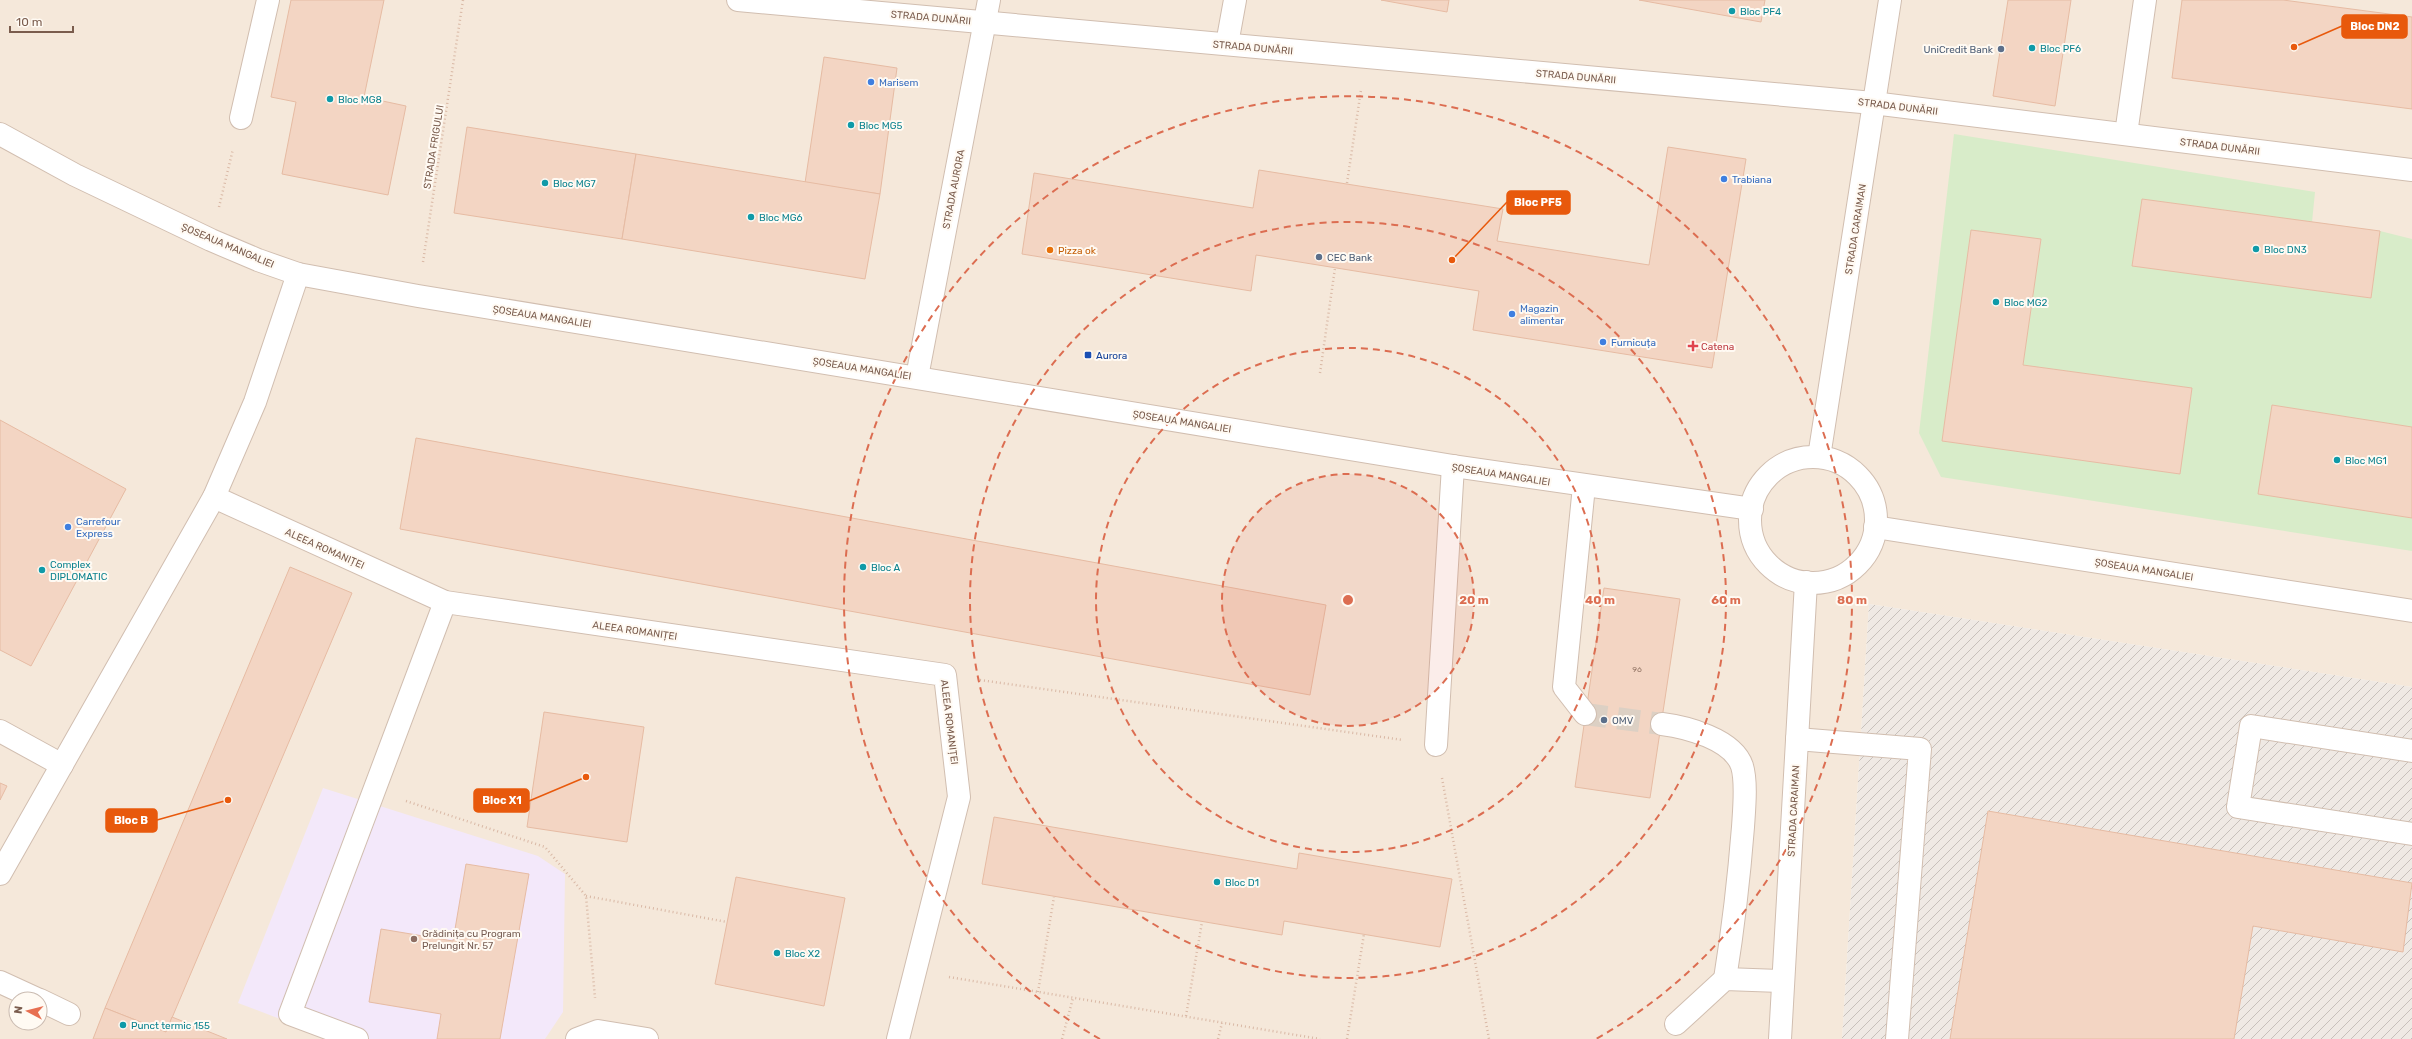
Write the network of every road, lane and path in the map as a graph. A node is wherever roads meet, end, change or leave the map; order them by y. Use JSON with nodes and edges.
{"nodes":[{"id":1,"x":268,"y":0,"type":"edge"},
{"id":2,"x":463,"y":0,"type":"edge"},
{"id":3,"x":738,"y":0,"type":"edge"},
{"id":4,"x":989,"y":0,"type":"edge"},
{"id":5,"x":1235,"y":0,"type":"edge"},
{"id":6,"x":1890,"y":0,"type":"edge"},
{"id":7,"x":2145,"y":0,"type":"edge"},
{"id":8,"x":984,"y":22,"type":"junction"},
{"id":9,"x":1227,"y":44,"type":"junction"},
{"id":10,"x":1366,"y":57,"type":"junction"},
{"id":11,"x":1873,"y":103,"type":"junction"},
{"id":12,"x":241,"y":118,"type":"joint"},
{"id":13,"x":0,"y":134,"type":"edge"},
{"id":14,"x":2126,"y":134,"type":"junction"},
{"id":15,"x":2412,"y":170,"type":"edge"},
{"id":16,"x":1347,"y":183,"type":"dead end"},
{"id":17,"x":211,"y":240,"type":"junction"},
{"id":18,"x":1334,"y":268,"type":"dead end"},
{"id":19,"x":298,"y":274,"type":"junction"},
{"id":20,"x":418,"y":296,"type":"junction"},
{"id":21,"x":1320,"y":373,"type":"dead end"},
{"id":22,"x":917,"y":377,"type":"junction"},
{"id":23,"x":1819,"y":458,"type":"junction"},
{"id":24,"x":1453,"y":466,"type":"junction"},
{"id":25,"x":1584,"y":486,"type":"junction"},
{"id":26,"x":214,"y":497,"type":"junction"},
{"id":27,"x":1752,"y":509,"type":"junction"},
{"id":28,"x":1875,"y":527,"type":"junction"},
{"id":29,"x":1806,"y":582,"type":"junction"},
{"id":30,"x":445,"y":602,"type":"junction"},
{"id":31,"x":2412,"y":611,"type":"edge"},
{"id":32,"x":945,"y":675,"type":"junction"},
{"id":33,"x":1585,"y":714,"type":"tunnel mouth"},
{"id":34,"x":1662,"y":724,"type":"tunnel mouth"},
{"id":35,"x":0,"y":731,"type":"edge"},
{"id":36,"x":1797,"y":739,"type":"junction"},
{"id":37,"x":1436,"y":745,"type":"junction"},
{"id":38,"x":2412,"y":751,"type":"edge"},
{"id":39,"x":62,"y":765,"type":"junction"},
{"id":40,"x":374,"y":790,"type":"junction"},
{"id":41,"x":2412,"y":834,"type":"edge"},
{"id":42,"x":0,"y":874,"type":"edge"},
{"id":43,"x":586,"y":896,"type":"junction"},
{"id":44,"x":1054,"y":897,"type":"dead end"},
{"id":45,"x":727,"y":922,"type":"dead end"},
{"id":46,"x":1202,"y":922,"type":"dead end"},
{"id":47,"x":1364,"y":934,"type":"dead end"},
{"id":48,"x":915,"y":971,"type":"junction"},
{"id":49,"x":1725,"y":979,"type":"junction"},
{"id":50,"x":1783,"y":981,"type":"junction"},
{"id":51,"x":0,"y":982,"type":"edge"},
{"id":52,"x":20,"y":991,"type":"edge"},
{"id":53,"x":1038,"y":992,"type":"junction"},
{"id":54,"x":1073,"y":998,"type":"junction"},
{"id":55,"x":48,"y":1004,"type":"edge"},
{"id":56,"x":69,"y":1014,"type":"dead end"},
{"id":57,"x":1186,"y":1016,"type":"junction"},
{"id":58,"x":1222,"y":1023,"type":"junction"},
{"id":59,"x":1676,"y":1024,"type":"dead end"},
{"id":60,"x":598,"y":1031,"type":"junction"},
{"id":61,"x":357,"y":1039,"type":"edge"},
{"id":62,"x":577,"y":1039,"type":"edge"},
{"id":63,"x":647,"y":1039,"type":"edge"},
{"id":64,"x":898,"y":1039,"type":"edge"},
{"id":65,"x":1062,"y":1039,"type":"edge"},
{"id":66,"x":1218,"y":1039,"type":"edge"},
{"id":67,"x":1320,"y":1039,"type":"edge"},
{"id":68,"x":1347,"y":1039,"type":"edge"},
{"id":69,"x":1489,"y":1039,"type":"edge"},
{"id":70,"x":1780,"y":1039,"type":"edge"},
{"id":71,"x":1897,"y":1039,"type":"edge"}],
"edges":[{"from":1,"to":12,"type":"street"},
{"from":2,"to":20,"type":"path","name":"STRADA FRIGULUI"},
{"from":3,"to":8,"type":"street","name":"STRADA DUNĂRII"},
{"from":4,"to":8,"type":"street","name":"STRADA AURORA"},
{"from":5,"to":9,"type":"street"},
{"from":6,"to":11,"type":"street","name":"STRADA CARAIMAN"},
{"from":7,"to":14,"type":"street"},
{"from":8,"to":9,"type":"street","name":"STRADA DUNĂRII"},
{"from":8,"to":22,"type":"street","name":"STRADA AURORA"},
{"from":9,"to":10,"type":"street","name":"STRADA DUNĂRII"},
{"from":10,"to":11,"type":"street","name":"STRADA DUNĂRII"},
{"from":10,"to":16,"type":"path"},
{"from":11,"to":14,"type":"street","name":"STRADA DUNĂRII"},
{"from":11,"to":23,"type":"street","name":"STRADA CARAIMAN"},
{"from":12,"to":17,"type":"path"},
{"from":13,"to":17,"type":"street","name":"ȘOSEAUA MANGALIEI"},
{"from":14,"to":15,"type":"street","name":"STRADA DUNĂRII"},
{"from":17,"to":19,"type":"street","name":"ȘOSEAUA MANGALIEI"},
{"from":18,"to":21,"type":"path"},
{"from":19,"to":20,"type":"street","name":"ȘOSEAUA MANGALIEI"},
{"from":19,"to":26,"type":"street"},
{"from":20,"to":22,"type":"street","name":"ȘOSEAUA MANGALIEI"},
{"from":22,"to":24,"type":"street","name":"ȘOSEAUA MANGALIEI"},
{"from":23,"to":27,"type":"street"},
{"from":23,"to":28,"type":"street"},
{"from":24,"to":25,"type":"street","name":"ȘOSEAUA MANGALIEI"},
{"from":24,"to":37,"type":"street"},
{"from":25,"to":27,"type":"street","name":"ȘOSEAUA MANGALIEI"},
{"from":25,"to":33,"type":"street"},
{"from":26,"to":30,"type":"street","name":"ALEEA ROMANIȚEI"},
{"from":26,"to":39,"type":"street"},
{"from":27,"to":29,"type":"street"},
{"from":28,"to":29,"type":"street"},
{"from":28,"to":31,"type":"street","name":"ȘOSEAUA MANGALIEI"},
{"from":29,"to":36,"type":"street","name":"STRADA CARAIMAN"},
{"from":30,"to":32,"type":"street","name":"ALEEA ROMANIȚEI"},
{"from":30,"to":40,"type":"street"},
{"from":32,"to":37,"type":"path"},
{"from":32,"to":48,"type":"street","name":"ALEEA ROMANIȚEI"},
{"from":34,"to":49,"type":"street"},
{"from":35,"to":39,"type":"street"},
{"from":36,"to":50,"type":"street","name":"STRADA CARAIMAN"},
{"from":36,"to":71,"type":"street"},
{"from":37,"to":69,"type":"path"},
{"from":38,"to":41,"type":"street"},
{"from":39,"to":42,"type":"street"},
{"from":40,"to":43,"type":"path"},
{"from":40,"to":61,"type":"street"},
{"from":43,"to":45,"type":"path"},
{"from":43,"to":60,"type":"path"},
{"from":44,"to":53,"type":"path"},
{"from":46,"to":57,"type":"path"},
{"from":47,"to":68,"type":"path"},
{"from":48,"to":53,"type":"path"},
{"from":48,"to":64,"type":"street","name":"ALEEA ROMANIȚEI"},
{"from":49,"to":50,"type":"street"},
{"from":49,"to":59,"type":"street"},
{"from":50,"to":70,"type":"street","name":"STRADA CARAIMAN"},
{"from":51,"to":52,"type":"street"},
{"from":53,"to":54,"type":"path"},
{"from":54,"to":57,"type":"path"},
{"from":54,"to":65,"type":"path"},
{"from":55,"to":56,"type":"street"},
{"from":57,"to":58,"type":"path"},
{"from":58,"to":66,"type":"path"},
{"from":58,"to":67,"type":"path"},
{"from":60,"to":62,"type":"street"},
{"from":60,"to":63,"type":"street"}]}
